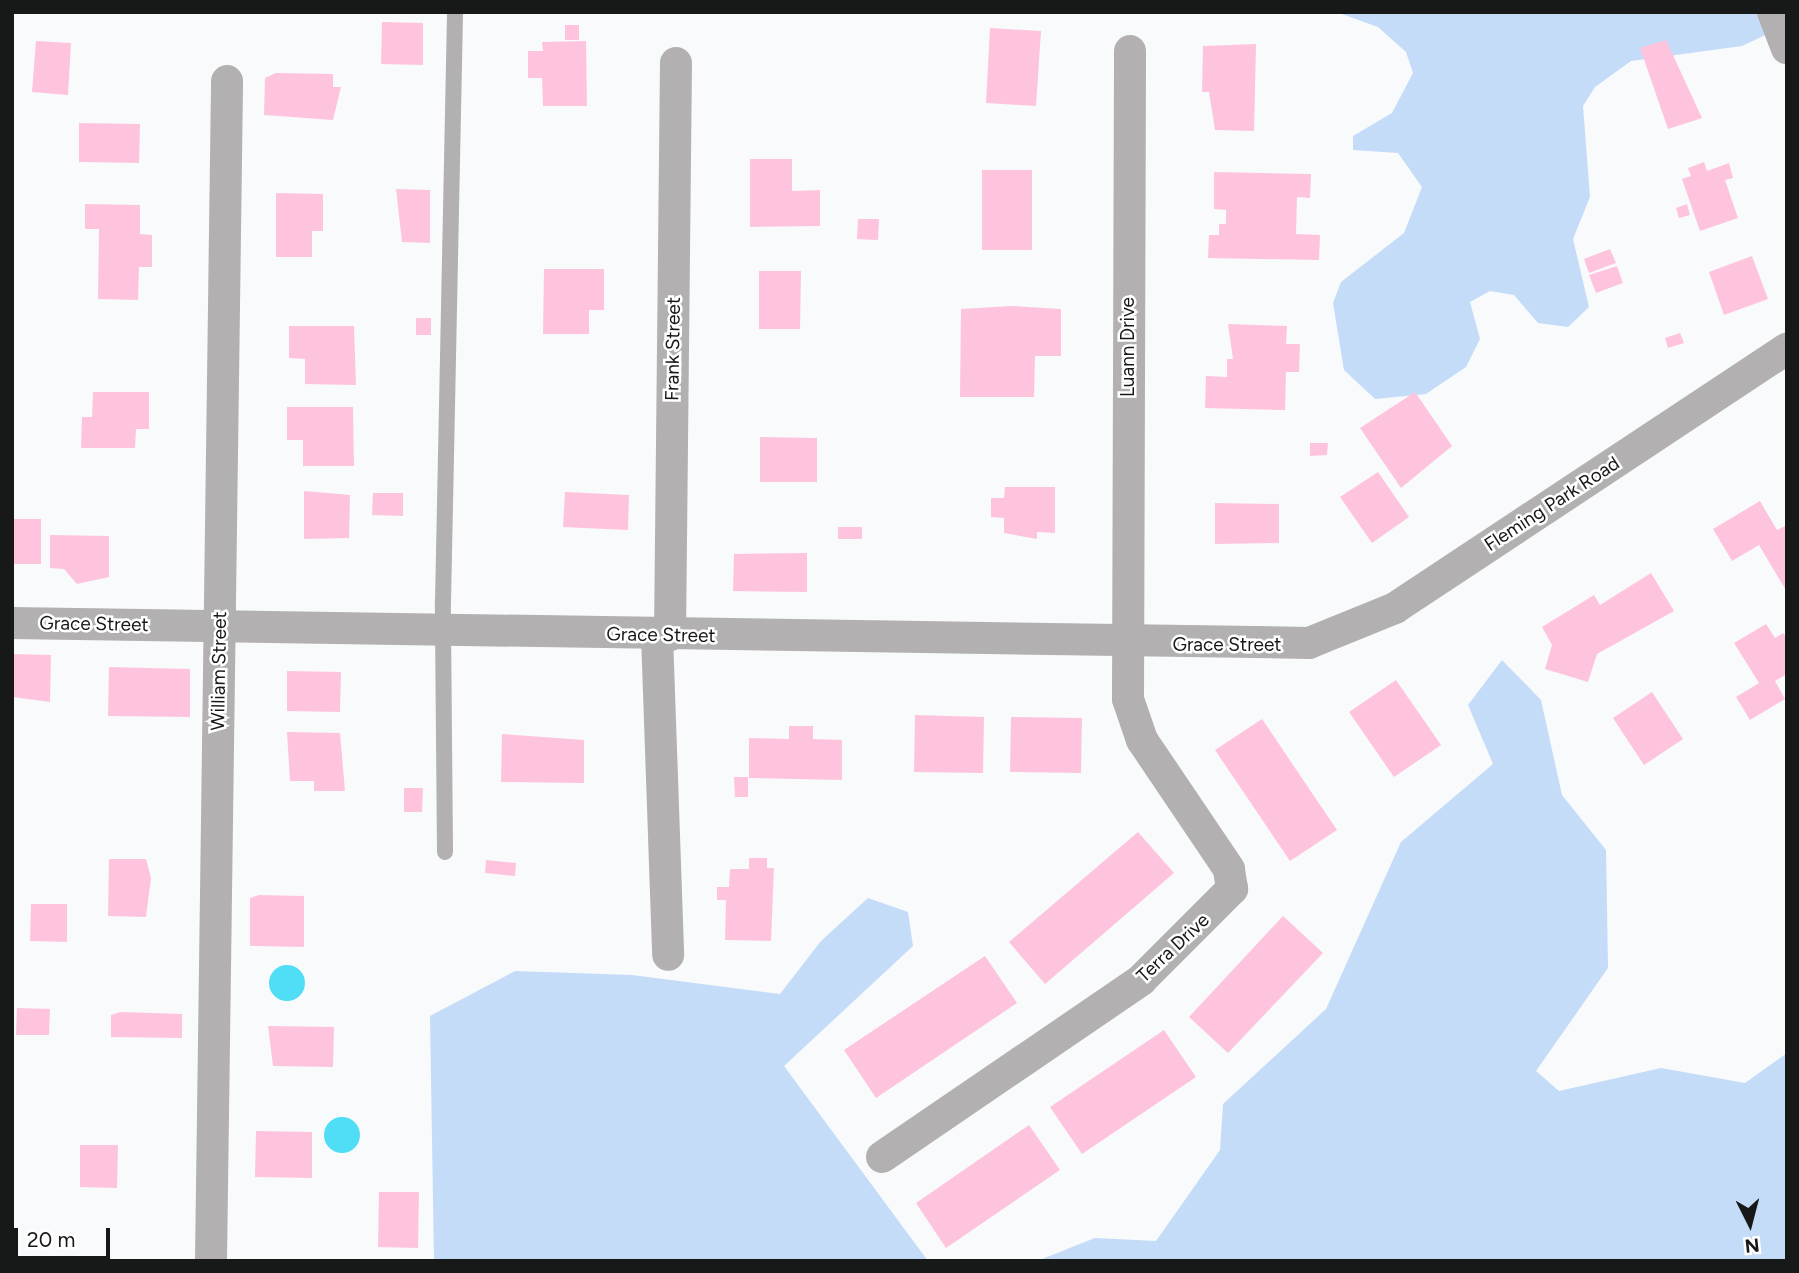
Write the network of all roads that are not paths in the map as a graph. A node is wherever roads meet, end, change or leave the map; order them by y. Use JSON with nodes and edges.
{"nodes":[{"id":1,"x":455,"y":12,"type":"edge"},
{"id":2,"x":1773,"y":12,"type":"edge"},
{"id":3,"x":1787,"y":48,"type":"edge"},
{"id":4,"x":1130,"y":51,"type":"dead end"},
{"id":5,"x":676,"y":63,"type":"dead end"},
{"id":6,"x":227,"y":81,"type":"dead end"},
{"id":7,"x":1787,"y":349,"type":"edge"},
{"id":8,"x":12,"y":623,"type":"edge"},
{"id":9,"x":220,"y":627,"type":"junction"},
{"id":10,"x":444,"y":631,"type":"junction"},
{"id":11,"x":664,"y":635,"type":"junction"},
{"id":12,"x":1309,"y":643,"type":"joint"},
{"id":13,"x":1126,"y":644,"type":"junction"},
{"id":14,"x":445,"y":852,"type":"dead end"},
{"id":15,"x":668,"y":955,"type":"dead end"},
{"id":16,"x":882,"y":1157,"type":"dead end"},
{"id":17,"x":211,"y":1261,"type":"edge"}],
"edges":[{"from":1,"to":10,"type":"lane"},
{"from":2,"to":3,"type":"street"},
{"from":4,"to":13,"type":"street","name":"Luann Drive"},
{"from":5,"to":11,"type":"street","name":"Frank Street"},
{"from":6,"to":9,"type":"street","name":"William Street"},
{"from":7,"to":12,"type":"street","name":"Fleming Park Road"},
{"from":8,"to":9,"type":"street","name":"Grace Street"},
{"from":9,"to":10,"type":"street","name":"Grace Street"},
{"from":9,"to":17,"type":"street","name":"William Street"},
{"from":10,"to":11,"type":"street","name":"Grace Street"},
{"from":10,"to":14,"type":"lane"},
{"from":11,"to":13,"type":"street","name":"Grace Street"},
{"from":11,"to":15,"type":"street","name":"Frank Street"},
{"from":12,"to":13,"type":"street","name":"Grace Street"},
{"from":13,"to":16,"type":"street","name":"Terra Drive"}]}
